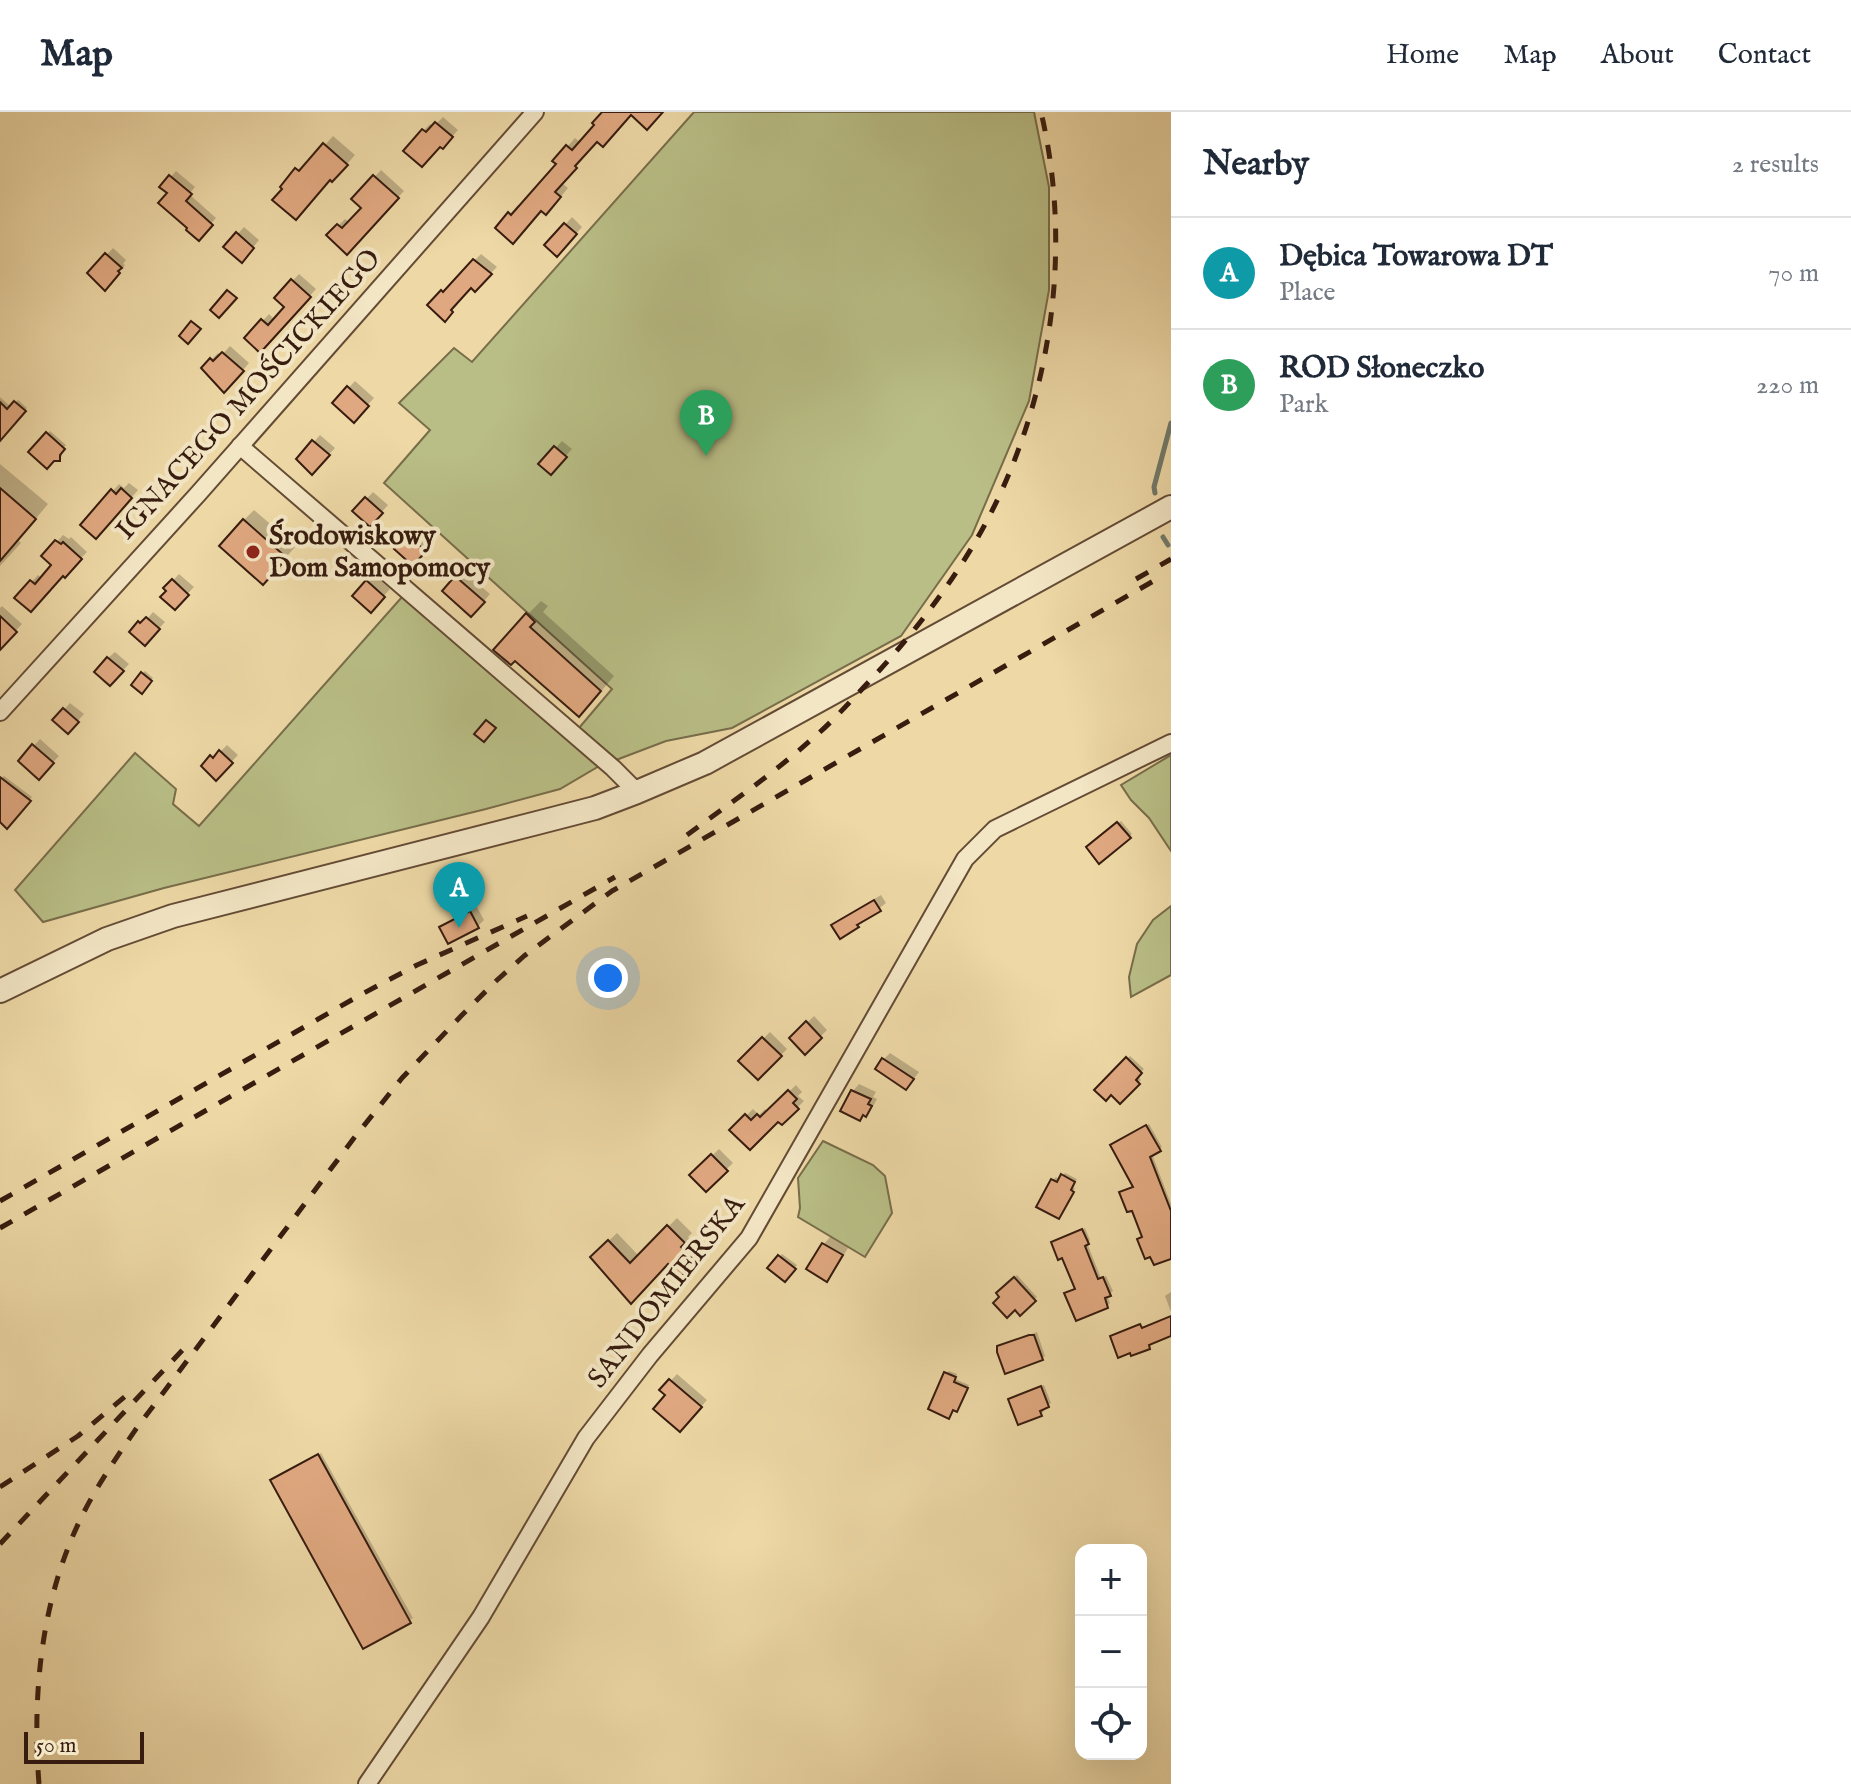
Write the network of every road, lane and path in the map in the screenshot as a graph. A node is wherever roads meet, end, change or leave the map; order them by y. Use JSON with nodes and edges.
{"nodes":[{"id":1,"x":535,"y":112,"type":"edge"},
{"id":2,"x":240,"y":446,"type":"junction"},
{"id":3,"x":1171,"y":507,"type":"edge"},
{"id":4,"x":0,"y":712,"type":"edge"},
{"id":5,"x":1171,"y":743,"type":"edge"},
{"id":6,"x":637,"y":792,"type":"junction"},
{"id":7,"x":0,"y":991,"type":"edge"},
{"id":8,"x":367,"y":1784,"type":"edge"}],
"edges":[{"from":1,"to":2,"type":"street","name":"IGNACEGO MOŚCICKIEGO"},
{"from":2,"to":4,"type":"street","name":"IGNACEGO MOŚCICKIEGO"},
{"from":2,"to":6,"type":"street"},
{"from":3,"to":6,"type":"street"},
{"from":5,"to":8,"type":"street","name":"SANDOMIERSKA"},
{"from":6,"to":7,"type":"street"}]}
